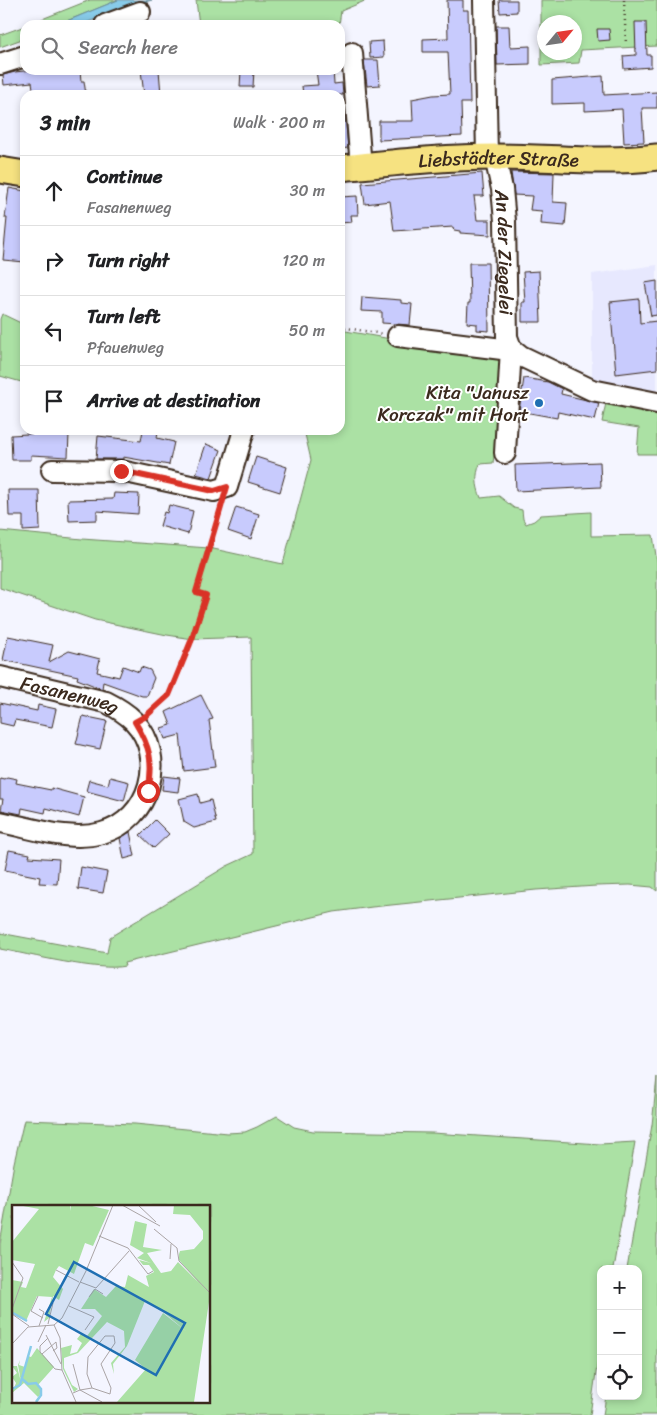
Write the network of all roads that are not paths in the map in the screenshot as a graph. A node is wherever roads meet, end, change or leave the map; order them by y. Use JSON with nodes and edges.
{"nodes":[{"id":1,"x":484,"y":0,"type":"edge"},
{"id":2,"x":140,"y":12,"type":"dead end"},
{"id":3,"x":118,"y":20,"type":"edge"},
{"id":4,"x":352,"y":53,"type":"dead end"},
{"id":5,"x":20,"y":58,"type":"edge"},
{"id":6,"x":0,"y":64,"type":"edge"},
{"id":7,"x":491,"y":157,"type":"junction"},
{"id":8,"x":657,"y":157,"type":"edge"},
{"id":9,"x":350,"y":167,"type":"edge"},
{"id":10,"x":0,"y":170,"type":"edge"},
{"id":11,"x":20,"y":173,"type":"edge"},
{"id":12,"x":398,"y":336,"type":"road end"},
{"id":13,"x":511,"y":348,"type":"junction"},
{"id":14,"x":657,"y":403,"type":"edge"},
{"id":15,"x":243,"y":435,"type":"edge"},
{"id":16,"x":505,"y":453,"type":"dead end"},
{"id":17,"x":52,"y":470,"type":"dead end"},
{"id":18,"x":0,"y":677,"type":"edge"},
{"id":19,"x":0,"y":822,"type":"edge"}],
"edges":[{"from":1,"to":7,"type":"street","name":"An der Ziegelei"},
{"from":2,"to":3,"type":"street"},
{"from":4,"to":9,"type":"street"},
{"from":5,"to":6,"type":"street"},
{"from":7,"to":8,"type":"main road","name":"Liebstädter Straße"},
{"from":7,"to":9,"type":"main road","name":"Liebstädter Straße"},
{"from":7,"to":13,"type":"street","name":"An der Ziegelei"},
{"from":10,"to":11,"type":"main road"},
{"from":12,"to":13,"type":"street"},
{"from":13,"to":14,"type":"street"},
{"from":13,"to":16,"type":"street","name":"An der Ziegelei"},
{"from":15,"to":17,"type":"street"},
{"from":18,"to":19,"type":"street","name":"Fasanenweg"}]}
